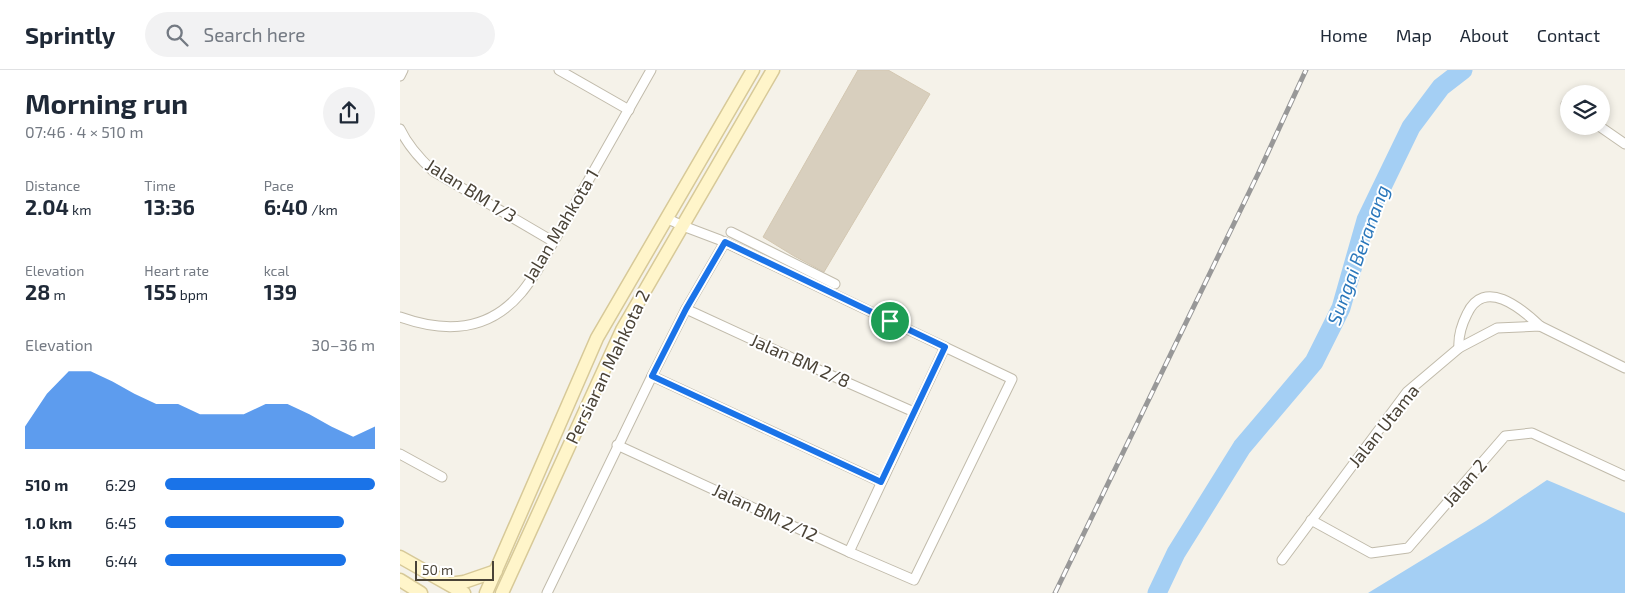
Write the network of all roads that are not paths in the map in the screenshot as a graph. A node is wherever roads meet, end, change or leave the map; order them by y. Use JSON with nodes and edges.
{"nodes":[{"id":1,"x":404,"y":70,"type":"edge"},
{"id":2,"x":559,"y":70,"type":"edge"},
{"id":3,"x":651,"y":70,"type":"edge"},
{"id":4,"x":753,"y":70,"type":"edge"},
{"id":5,"x":773,"y":70,"type":"edge"},
{"id":6,"x":400,"y":76,"type":"edge"},
{"id":7,"x":629,"y":110,"type":"junction"},
{"id":8,"x":400,"y":128,"type":"edge"},
{"id":9,"x":1610,"y":134,"type":"edge"},
{"id":10,"x":1625,"y":144,"type":"edge"},
{"id":11,"x":666,"y":218,"type":"junction"},
{"id":12,"x":683,"y":226,"type":"junction"},
{"id":13,"x":732,"y":232,"type":"dead end"},
{"id":14,"x":554,"y":242,"type":"junction"},
{"id":15,"x":725,"y":242,"type":"junction"},
{"id":16,"x":835,"y":284,"type":"dead end"},
{"id":17,"x":686,"y":309,"type":"junction"},
{"id":18,"x":400,"y":317,"type":"edge"},
{"id":19,"x":1540,"y":326,"type":"junction"},
{"id":20,"x":945,"y":347,"type":"junction"},
{"id":21,"x":1459,"y":348,"type":"junction"},
{"id":22,"x":1625,"y":368,"type":"edge"},
{"id":23,"x":652,"y":376,"type":"junction"},
{"id":24,"x":914,"y":412,"type":"junction"},
{"id":25,"x":617,"y":445,"type":"junction"},
{"id":26,"x":400,"y":454,"type":"edge"},
{"id":27,"x":1625,"y":476,"type":"edge"},
{"id":28,"x":442,"y":477,"type":"dead end"},
{"id":29,"x":881,"y":482,"type":"junction"},
{"id":30,"x":1312,"y":520,"type":"junction"},
{"id":31,"x":849,"y":552,"type":"junction"},
{"id":32,"x":400,"y":557,"type":"edge"},
{"id":33,"x":1282,"y":560,"type":"dead end"},
{"id":34,"x":496,"y":571,"type":"junction"},
{"id":35,"x":400,"y":580,"type":"edge"},
{"id":36,"x":449,"y":584,"type":"junction"},
{"id":37,"x":422,"y":593,"type":"edge"},
{"id":38,"x":464,"y":593,"type":"edge"},
{"id":39,"x":486,"y":593,"type":"edge"},
{"id":40,"x":502,"y":593,"type":"edge"},
{"id":41,"x":548,"y":593,"type":"edge"}],
"edges":[{"from":1,"to":6,"type":"street"},
{"from":2,"to":7,"type":"street"},
{"from":3,"to":7,"type":"street","name":"Jalan Mahkota 1"},
{"from":4,"to":11,"type":"main road","name":"Persiaran Mahkota 2"},
{"from":5,"to":12,"type":"main road","name":"Persiaran Mahkota 2"},
{"from":7,"to":14,"type":"street","name":"Jalan Mahkota 1"},
{"from":8,"to":14,"type":"street","name":"Jalan BM 1/3"},
{"from":9,"to":10,"type":"street"},
{"from":11,"to":12,"type":"street"},
{"from":11,"to":34,"type":"main road","name":"Persiaran Mahkota 2"},
{"from":12,"to":15,"type":"street"},
{"from":12,"to":40,"type":"main road","name":"Persiaran Mahkota 2"},
{"from":13,"to":16,"type":"street"},
{"from":14,"to":18,"type":"street","name":"Jalan Mahkota 1"},
{"from":15,"to":17,"type":"street"},
{"from":15,"to":20,"type":"street"},
{"from":17,"to":23,"type":"street"},
{"from":17,"to":24,"type":"street","name":"Jalan BM 2/8"},
{"from":19,"to":21,"type":"street","name":"Jalan Utama"},
{"from":19,"to":21,"type":"street"},
{"from":19,"to":22,"type":"street","name":"Jalan Utama"},
{"from":20,"to":24,"type":"street"},
{"from":20,"to":31,"type":"street","name":"Jalan BM 2/12"},
{"from":21,"to":30,"type":"street","name":"Jalan Utama"},
{"from":23,"to":25,"type":"street"},
{"from":23,"to":29,"type":"street"},
{"from":24,"to":29,"type":"street"},
{"from":25,"to":31,"type":"street","name":"Jalan BM 2/12"},
{"from":25,"to":41,"type":"street"},
{"from":26,"to":28,"type":"street"},
{"from":27,"to":30,"type":"street","name":"Jalan 2"},
{"from":29,"to":31,"type":"street"},
{"from":30,"to":33,"type":"street","name":"Jalan Utama"},
{"from":32,"to":36,"type":"main road"},
{"from":34,"to":36,"type":"main road"},
{"from":34,"to":39,"type":"main road","name":"Persiaran Mahkota 2"},
{"from":35,"to":37,"type":"main road"},
{"from":36,"to":38,"type":"main road"}]}
